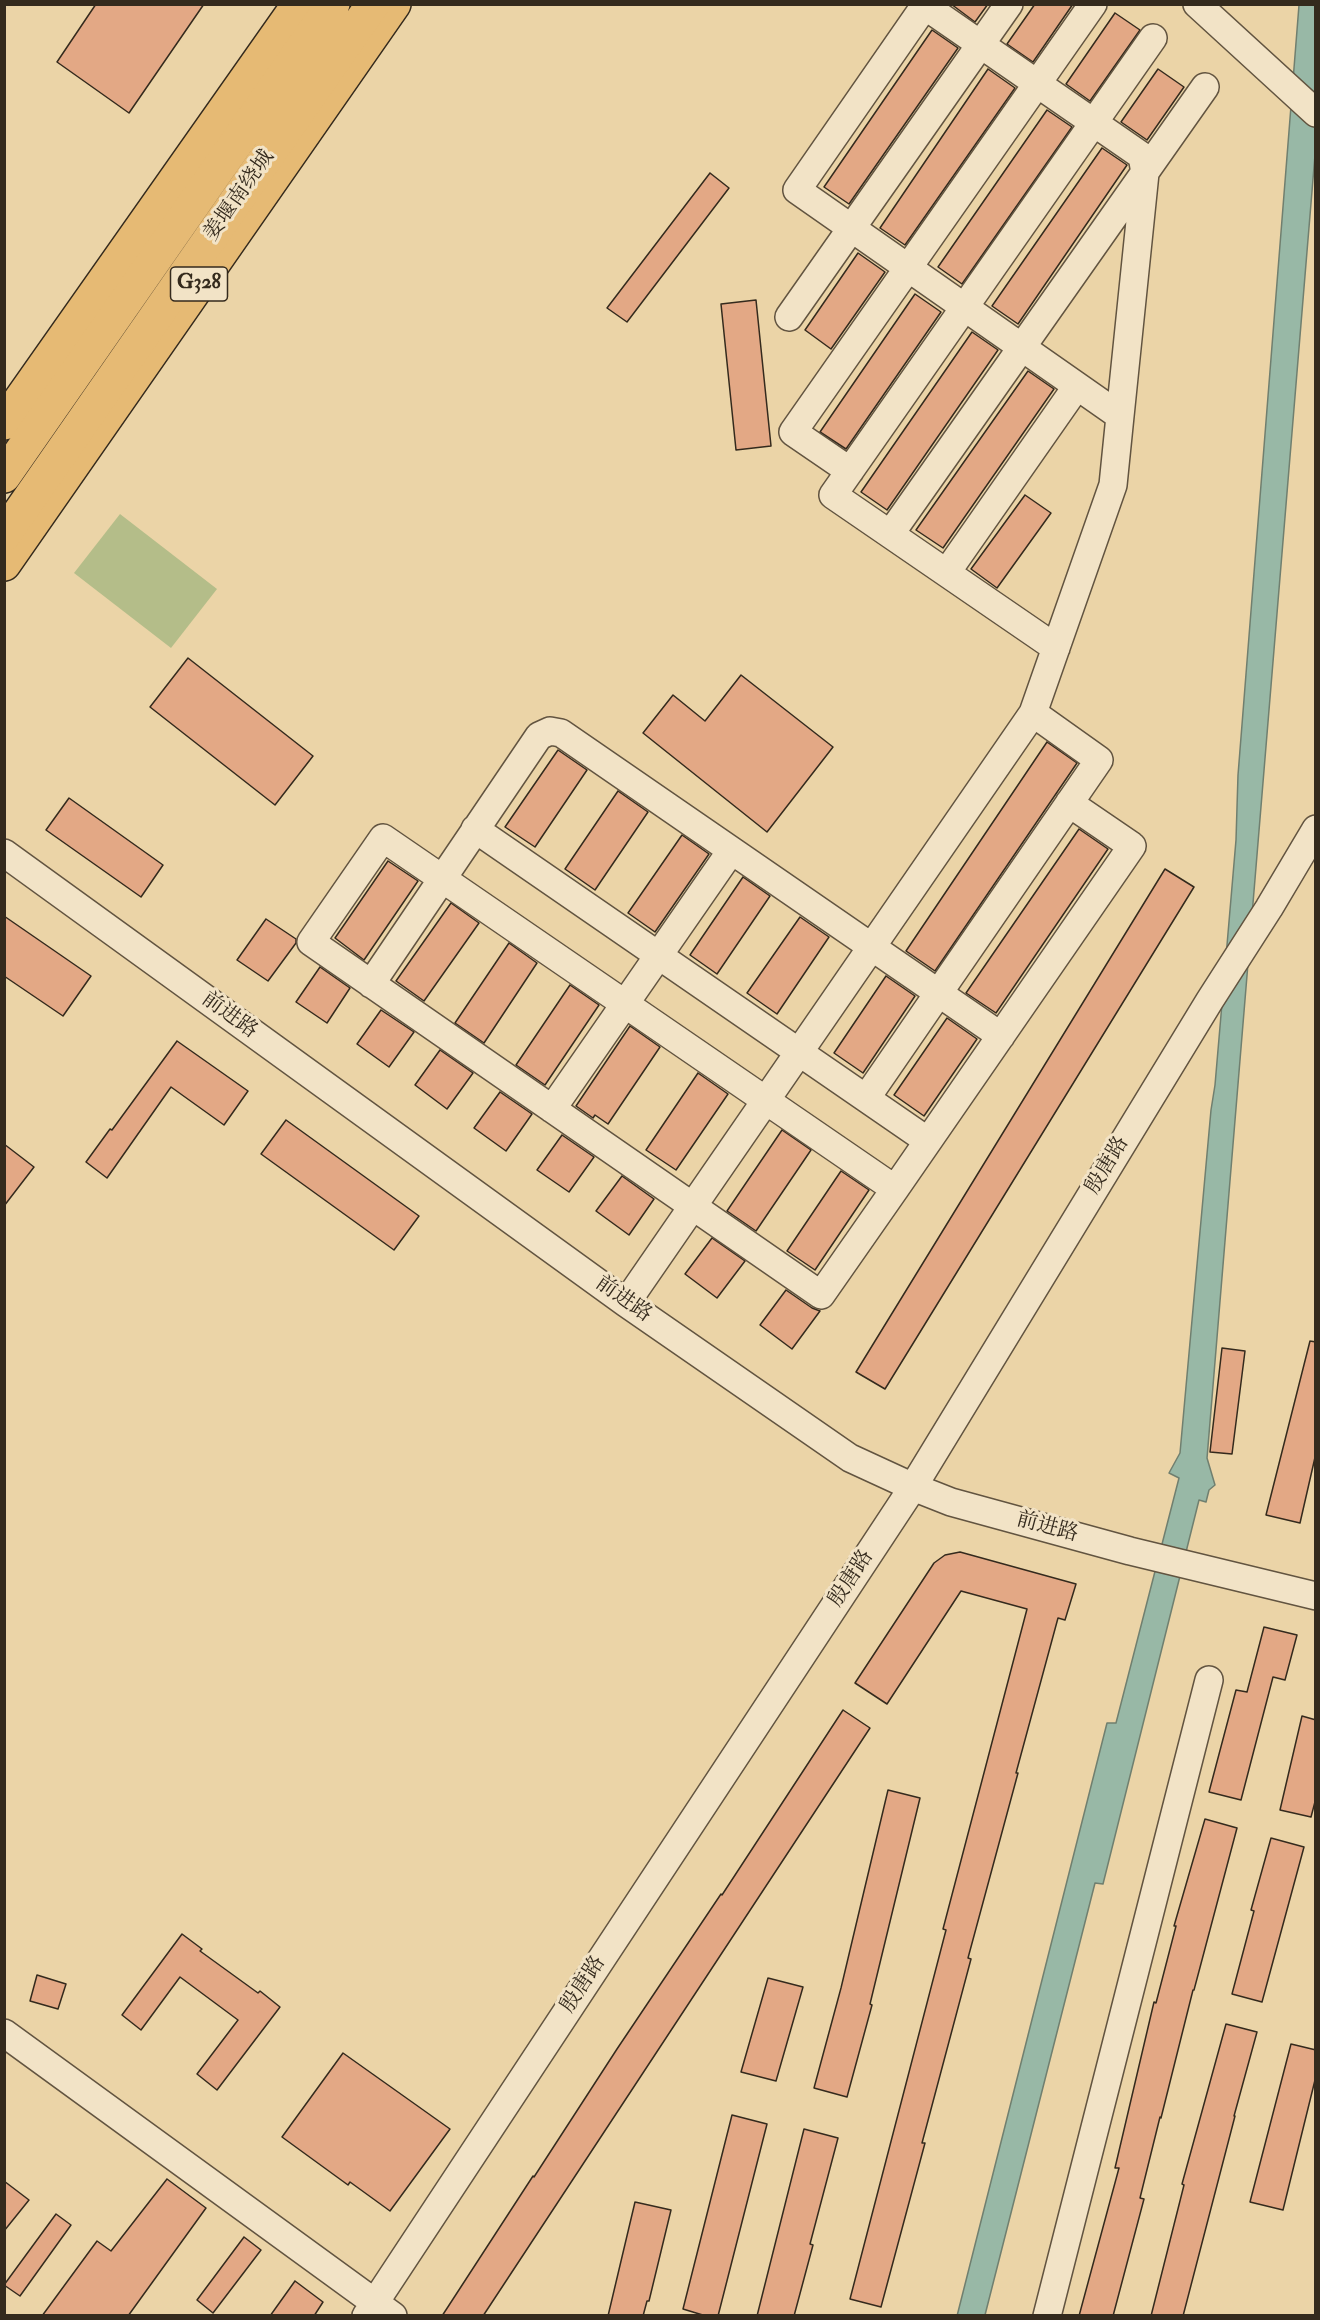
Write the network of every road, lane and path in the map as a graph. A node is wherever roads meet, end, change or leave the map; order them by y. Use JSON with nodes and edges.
{"nodes":[{"id":1,"x":299,"y":4,"type":"edge"},
{"id":2,"x":333,"y":4,"type":"edge"},
{"id":3,"x":373,"y":4,"type":"edge"},
{"id":4,"x":394,"y":4,"type":"edge"},
{"id":5,"x":1009,"y":4,"type":"edge"},
{"id":6,"x":1094,"y":4,"type":"edge"},
{"id":7,"x":1197,"y":4,"type":"edge"},
{"id":8,"x":925,"y":5,"type":"edge"},
{"id":9,"x":1154,"y":38,"type":"dead end"},
{"id":10,"x":981,"y":44,"type":"junction"},
{"id":11,"x":1038,"y":84,"type":"junction"},
{"id":12,"x":1205,"y":87,"type":"dead end"},
{"id":13,"x":1316,"y":113,"type":"edge"},
{"id":14,"x":1094,"y":123,"type":"junction"},
{"id":15,"x":1145,"y":173,"type":"junction"},
{"id":16,"x":851,"y":228,"type":"junction"},
{"id":17,"x":908,"y":268,"type":"junction"},
{"id":18,"x":965,"y":307,"type":"junction"},
{"id":19,"x":789,"y":317,"type":"dead end"},
{"id":20,"x":1021,"y":347,"type":"junction"},
{"id":21,"x":1077,"y":386,"type":"junction"},
{"id":22,"x":1120,"y":416,"type":"junction"},
{"id":23,"x":85,"y":420,"type":"junction"},
{"id":24,"x":4,"y":423,"type":"edge"},
{"id":25,"x":850,"y":471,"type":"junction"},
{"id":26,"x":4,"y":476,"type":"edge"},
{"id":27,"x":891,"y":533,"type":"junction"},
{"id":28,"x":4,"y":535,"type":"edge"},
{"id":29,"x":4,"y":548,"type":"edge"},
{"id":30,"x":4,"y":564,"type":"edge"},
{"id":31,"x":947,"y":572,"type":"junction"},
{"id":32,"x":1056,"y":648,"type":"junction"},
{"id":33,"x":1034,"y":713,"type":"junction"},
{"id":34,"x":1069,"y":803,"type":"junction"},
{"id":35,"x":475,"y":829,"type":"junction"},
{"id":36,"x":1316,"y":829,"type":"edge"},
{"id":37,"x":731,"y":851,"type":"junction"},
{"id":38,"x":4,"y":853,"type":"edge"},
{"id":39,"x":442,"y":878,"type":"junction"},
{"id":40,"x":871,"y":948,"type":"junction"},
{"id":41,"x":659,"y":955,"type":"junction"},
{"id":42,"x":371,"y":984,"type":"junction"},
{"id":43,"x":938,"y":994,"type":"junction"},
{"id":44,"x":625,"y":1004,"type":"junction"},
{"id":45,"x":1000,"y":1036,"type":"junction"},
{"id":46,"x":800,"y":1051,"type":"junction"},
{"id":47,"x":867,"y":1097,"type":"junction"},
{"id":48,"x":766,"y":1100,"type":"junction"},
{"id":49,"x":552,"y":1109,"type":"junction"},
{"id":50,"x":928,"y":1141,"type":"junction"},
{"id":51,"x":895,"y":1189,"type":"junction"},
{"id":52,"x":692,"y":1206,"type":"junction"},
{"id":53,"x":626,"y":1302,"type":"junction"},
{"id":54,"x":913,"y":1487,"type":"junction"},
{"id":55,"x":1316,"y":1596,"type":"edge"},
{"id":56,"x":1209,"y":1680,"type":"dead end"},
{"id":57,"x":4,"y":2033,"type":"edge"},
{"id":58,"x":378,"y":2311,"type":"edge"},
{"id":59,"x":1047,"y":2316,"type":"edge"}],
"edges":[{"from":1,"to":24,"type":"main road"},
{"from":2,"to":26,"type":"main road","name":"姜堰南绕城"},
{"from":3,"to":23,"type":"main road","name":"姜堰南绕城"},
{"from":4,"to":30,"type":"main road","name":"G328","number":"G328"},
{"from":5,"to":10,"type":"street"},
{"from":6,"to":11,"type":"street"},
{"from":7,"to":13,"type":"street"},
{"from":8,"to":10,"type":"street"},
{"from":8,"to":16,"type":"street"},
{"from":9,"to":14,"type":"street"},
{"from":10,"to":11,"type":"street"},
{"from":10,"to":16,"type":"street"},
{"from":11,"to":14,"type":"street"},
{"from":11,"to":17,"type":"street"},
{"from":12,"to":15,"type":"street"},
{"from":14,"to":15,"type":"street"},
{"from":14,"to":18,"type":"street"},
{"from":15,"to":20,"type":"street"},
{"from":15,"to":22,"type":"street"},
{"from":16,"to":17,"type":"street"},
{"from":16,"to":19,"type":"street"},
{"from":17,"to":18,"type":"street"},
{"from":17,"to":25,"type":"street"},
{"from":18,"to":20,"type":"street"},
{"from":18,"to":25,"type":"street"},
{"from":20,"to":21,"type":"street"},
{"from":20,"to":27,"type":"street"},
{"from":21,"to":22,"type":"street"},
{"from":21,"to":31,"type":"street"},
{"from":22,"to":32,"type":"street"},
{"from":23,"to":28,"type":"main road","name":"姜堰南绕城"},
{"from":23,"to":29,"type":"main road"},
{"from":25,"to":27,"type":"street"},
{"from":27,"to":31,"type":"street"},
{"from":31,"to":32,"type":"street"},
{"from":32,"to":33,"type":"street"},
{"from":33,"to":34,"type":"street"},
{"from":33,"to":40,"type":"street"},
{"from":34,"to":43,"type":"street"},
{"from":34,"to":45,"type":"street"},
{"from":35,"to":37,"type":"street"},
{"from":35,"to":39,"type":"street"},
{"from":35,"to":41,"type":"street"},
{"from":36,"to":54,"type":"street","name":"殷唐路"},
{"from":37,"to":40,"type":"street"},
{"from":37,"to":41,"type":"street"},
{"from":38,"to":53,"type":"street","name":"前进路"},
{"from":39,"to":42,"type":"street"},
{"from":39,"to":42,"type":"street"},
{"from":39,"to":44,"type":"street"},
{"from":40,"to":43,"type":"street"},
{"from":40,"to":46,"type":"street"},
{"from":41,"to":44,"type":"street"},
{"from":41,"to":46,"type":"street"},
{"from":42,"to":49,"type":"street"},
{"from":43,"to":45,"type":"street"},
{"from":43,"to":47,"type":"street"},
{"from":44,"to":48,"type":"street"},
{"from":44,"to":49,"type":"street"},
{"from":45,"to":50,"type":"street"},
{"from":46,"to":47,"type":"street"},
{"from":46,"to":48,"type":"street"},
{"from":47,"to":50,"type":"street"},
{"from":48,"to":51,"type":"street"},
{"from":48,"to":52,"type":"street"},
{"from":49,"to":52,"type":"street"},
{"from":50,"to":51,"type":"street"},
{"from":51,"to":52,"type":"street"},
{"from":52,"to":53,"type":"street"},
{"from":53,"to":54,"type":"street","name":"前进路"},
{"from":54,"to":55,"type":"street","name":"前进路"},
{"from":54,"to":58,"type":"street","name":"殷唐路"},
{"from":56,"to":59,"type":"street"},
{"from":57,"to":58,"type":"street"}]}
